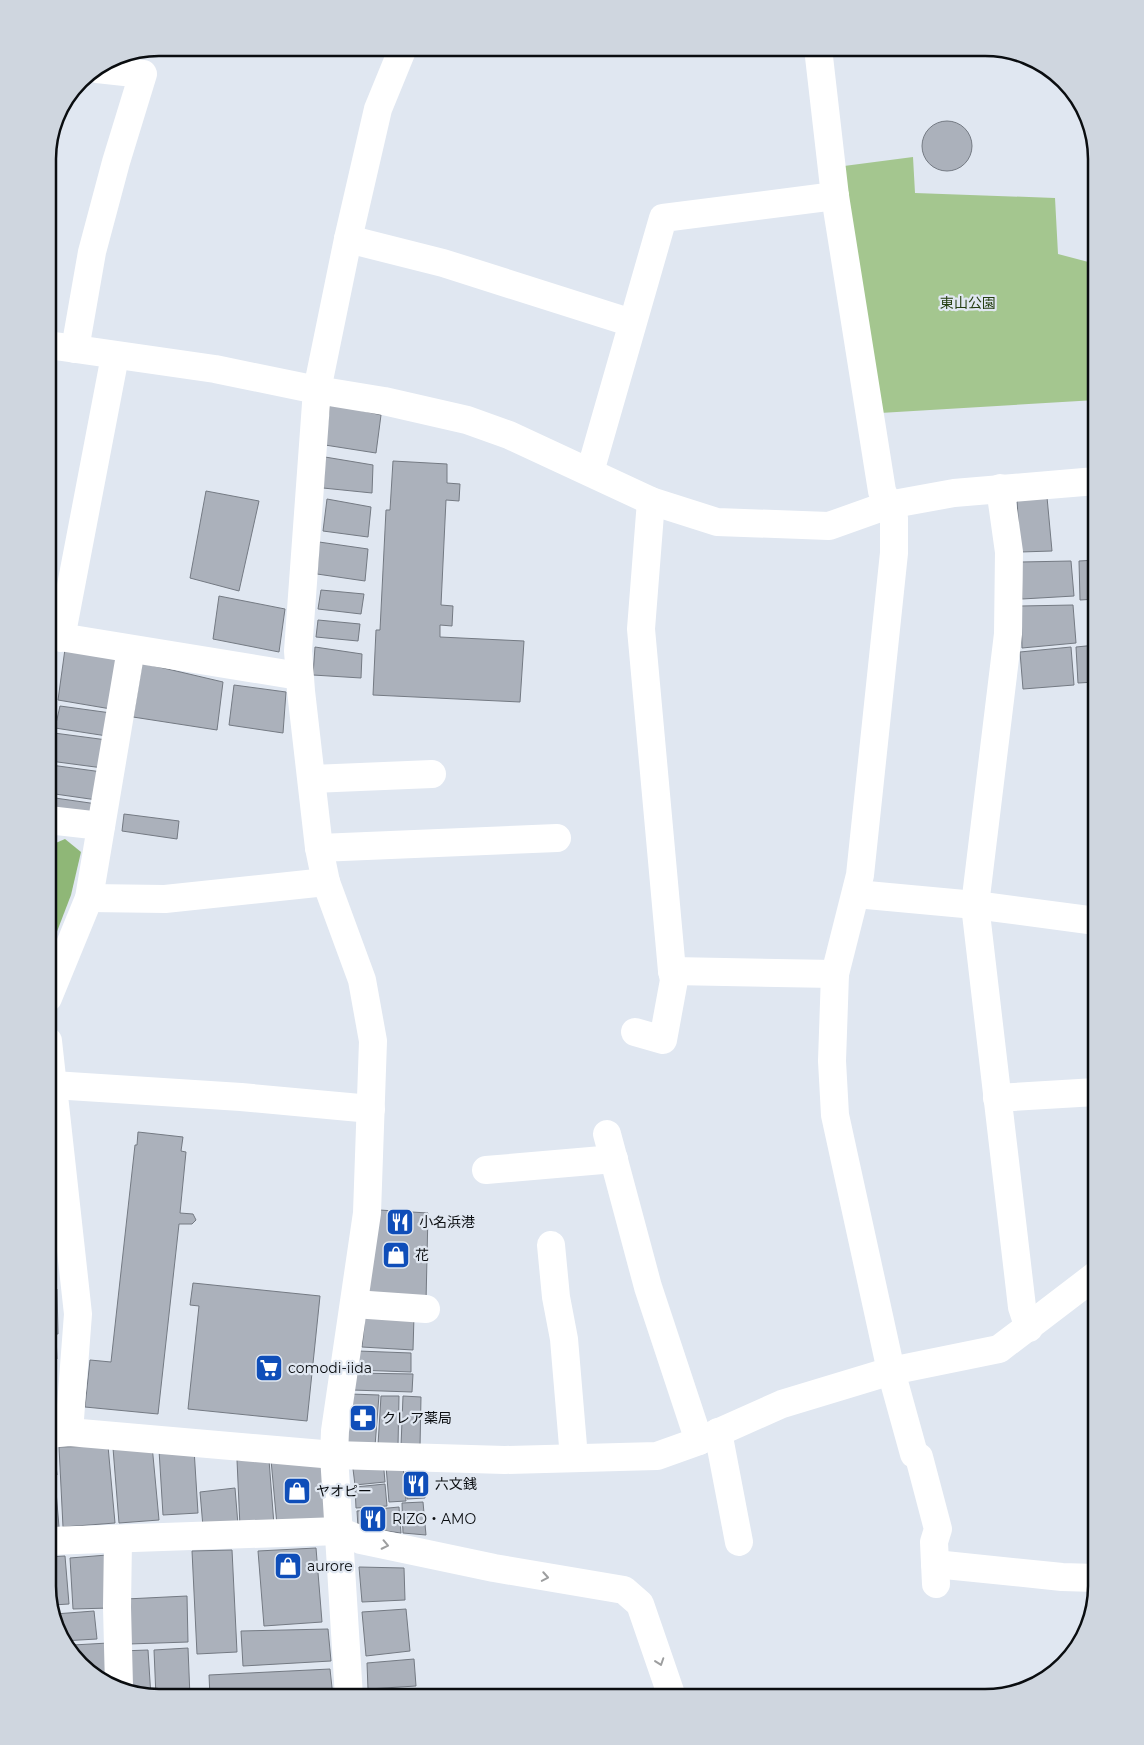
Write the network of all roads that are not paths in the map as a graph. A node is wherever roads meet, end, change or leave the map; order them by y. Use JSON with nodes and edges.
{"nodes":[{"id":1,"x":399,"y":56,"type":"edge"},
{"id":2,"x":819,"y":56,"type":"edge"},
{"id":3,"x":108,"y":70,"type":"edge"},
{"id":4,"x":835,"y":196,"type":"junction"},
{"id":5,"x":348,"y":239,"type":"junction"},
{"id":6,"x":632,"y":323,"type":"junction"},
{"id":7,"x":56,"y":346,"type":"edge"},
{"id":8,"x":75,"y":349,"type":"junction"},
{"id":9,"x":115,"y":356,"type":"junction"},
{"id":10,"x":317,"y":390,"type":"junction"},
{"id":11,"x":590,"y":472,"type":"junction"},
{"id":12,"x":1088,"y":482,"type":"edge"},
{"id":13,"x":1000,"y":488,"type":"junction"},
{"id":14,"x":651,"y":501,"type":"junction"},
{"id":15,"x":888,"y":506,"type":"junction"},
{"id":16,"x":56,"y":632,"type":"edge"},
{"id":17,"x":56,"y":637,"type":"edge"},
{"id":18,"x":131,"y":649,"type":"junction"},
{"id":19,"x":299,"y":676,"type":"junction"},
{"id":20,"x":432,"y":774,"type":"dead end"},
{"id":21,"x":312,"y":779,"type":"junction"},
{"id":22,"x":56,"y":821,"type":"edge"},
{"id":23,"x":101,"y":826,"type":"junction"},
{"id":24,"x":557,"y":838,"type":"dead end"},
{"id":25,"x":318,"y":848,"type":"junction"},
{"id":26,"x":326,"y":882,"type":"junction"},
{"id":27,"x":856,"y":894,"type":"junction"},
{"id":28,"x":89,"y":898,"type":"junction"},
{"id":29,"x":975,"y":905,"type":"junction"},
{"id":30,"x":1088,"y":920,"type":"edge"},
{"id":31,"x":672,"y":971,"type":"junction"},
{"id":32,"x":835,"y":974,"type":"junction"},
{"id":33,"x":56,"y":978,"type":"edge"},
{"id":34,"x":635,"y":1032,"type":"dead end"},
{"id":35,"x":56,"y":1085,"type":"edge"},
{"id":36,"x":1088,"y":1092,"type":"edge"},
{"id":37,"x":997,"y":1098,"type":"junction"},
{"id":38,"x":371,"y":1109,"type":"junction"},
{"id":39,"x":56,"y":1112,"type":"edge"},
{"id":40,"x":486,"y":1170,"type":"dead end"},
{"id":41,"x":551,"y":1245,"type":"dead end"},
{"id":42,"x":1088,"y":1281,"type":"edge"},
{"id":43,"x":354,"y":1304,"type":"junction"},
{"id":44,"x":426,"y":1309,"type":"dead end"},
{"id":45,"x":1029,"y":1328,"type":"junction"},
{"id":46,"x":891,"y":1371,"type":"junction"},
{"id":47,"x":58,"y":1433,"type":"edge"},
{"id":48,"x":708,"y":1437,"type":"junction"},
{"id":49,"x":334,"y":1455,"type":"junction"},
{"id":50,"x":574,"y":1458,"type":"junction"},
{"id":51,"x":339,"y":1531,"type":"junction"},
{"id":52,"x":118,"y":1540,"type":"junction"},
{"id":53,"x":56,"y":1541,"type":"edge"},
{"id":54,"x":739,"y":1542,"type":"dead end"},
{"id":55,"x":1088,"y":1578,"type":"edge"},
{"id":56,"x":120,"y":1680,"type":"edge"},
{"id":57,"x":349,"y":1689,"type":"edge"},
{"id":58,"x":669,"y":1689,"type":"edge"}],
"edges":[{"from":1,"to":5,"type":"street"},
{"from":2,"to":4,"type":"street"},
{"from":3,"to":8,"type":"street"},
{"from":4,"to":6,"type":"street"},
{"from":4,"to":15,"type":"street"},
{"from":5,"to":6,"type":"street"},
{"from":5,"to":10,"type":"street"},
{"from":6,"to":11,"type":"street"},
{"from":7,"to":8,"type":"street"},
{"from":8,"to":9,"type":"street"},
{"from":9,"to":10,"type":"street"},
{"from":9,"to":16,"type":"street"},
{"from":10,"to":11,"type":"street"},
{"from":10,"to":19,"type":"street"},
{"from":11,"to":14,"type":"street"},
{"from":12,"to":13,"type":"street"},
{"from":13,"to":15,"type":"street"},
{"from":13,"to":29,"type":"street"},
{"from":14,"to":15,"type":"street"},
{"from":14,"to":31,"type":"street"},
{"from":15,"to":27,"type":"street"},
{"from":17,"to":18,"type":"street"},
{"from":18,"to":19,"type":"street"},
{"from":18,"to":23,"type":"street"},
{"from":19,"to":21,"type":"street"},
{"from":20,"to":21,"type":"street"},
{"from":21,"to":25,"type":"street"},
{"from":22,"to":23,"type":"street"},
{"from":23,"to":28,"type":"street"},
{"from":24,"to":25,"type":"street"},
{"from":25,"to":26,"type":"street"},
{"from":26,"to":28,"type":"street"},
{"from":26,"to":38,"type":"street"},
{"from":27,"to":29,"type":"street"},
{"from":27,"to":32,"type":"street"},
{"from":28,"to":33,"type":"street"},
{"from":29,"to":30,"type":"street"},
{"from":29,"to":37,"type":"street"},
{"from":31,"to":32,"type":"street"},
{"from":31,"to":34,"type":"street"},
{"from":32,"to":46,"type":"street"},
{"from":35,"to":38,"type":"street"},
{"from":36,"to":37,"type":"street"},
{"from":37,"to":45,"type":"street"},
{"from":38,"to":43,"type":"street"},
{"from":39,"to":47,"type":"street"},
{"from":40,"to":48,"type":"street"},
{"from":41,"to":50,"type":"street"},
{"from":42,"to":45,"type":"street"},
{"from":43,"to":44,"type":"street"},
{"from":43,"to":49,"type":"street"},
{"from":45,"to":46,"type":"street"},
{"from":46,"to":48,"type":"street"},
{"from":46,"to":55,"type":"street"},
{"from":47,"to":49,"type":"street"},
{"from":48,"to":50,"type":"street"},
{"from":48,"to":54,"type":"street"},
{"from":49,"to":50,"type":"street"},
{"from":49,"to":51,"type":"street"},
{"from":51,"to":52,"type":"street"},
{"from":51,"to":57,"type":"street"},
{"from":51,"to":58,"type":"street","one_way":true},
{"from":52,"to":53,"type":"street"},
{"from":52,"to":56,"type":"street"}]}
